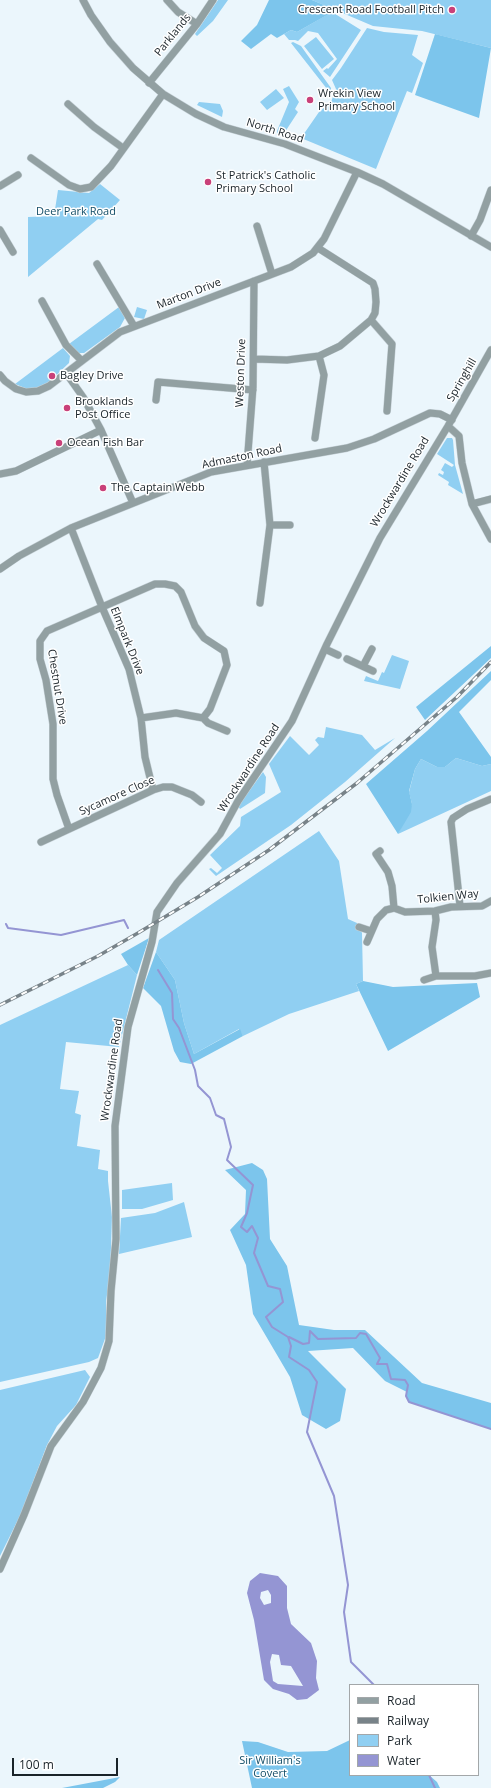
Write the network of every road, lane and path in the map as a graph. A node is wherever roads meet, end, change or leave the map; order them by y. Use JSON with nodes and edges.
{"nodes":[{"id":1,"x":83,"y":0,"type":"edge"},
{"id":2,"x":167,"y":0,"type":"edge"},
{"id":3,"x":213,"y":0,"type":"edge"},
{"id":4,"x":197,"y":24,"type":"junction"},
{"id":5,"x":149,"y":83,"type":"junction"},
{"id":6,"x":163,"y":94,"type":"junction"},
{"id":7,"x":68,"y":104,"type":"dead end"},
{"id":8,"x":124,"y":148,"type":"junction"},
{"id":9,"x":31,"y":158,"type":"dead end"},
{"id":10,"x":357,"y":172,"type":"junction"},
{"id":11,"x":18,"y":176,"type":"dead end"},
{"id":12,"x":0,"y":186,"type":"edge"},
{"id":13,"x":491,"y":190,"type":"edge"},
{"id":14,"x":257,"y":226,"type":"dead end"},
{"id":15,"x":0,"y":230,"type":"edge"},
{"id":16,"x":471,"y":236,"type":"junction"},
{"id":17,"x":491,"y":247,"type":"edge"},
{"id":18,"x":318,"y":248,"type":"junction"},
{"id":19,"x":13,"y":252,"type":"dead end"},
{"id":20,"x":97,"y":264,"type":"dead end"},
{"id":21,"x":272,"y":274,"type":"junction"},
{"id":22,"x":254,"y":281,"type":"junction"},
{"id":23,"x":42,"y":301,"type":"dead end"},
{"id":24,"x":371,"y":320,"type":"junction"},
{"id":25,"x":134,"y":326,"type":"junction"},
{"id":26,"x":491,"y":350,"type":"edge"},
{"id":27,"x":319,"y":356,"type":"junction"},
{"id":28,"x":254,"y":359,"type":"junction"},
{"id":29,"x":81,"y":360,"type":"junction"},
{"id":30,"x":66,"y":373,"type":"junction"},
{"id":31,"x":2,"y":380,"type":"edge"},
{"id":32,"x":253,"y":390,"type":"junction"},
{"id":33,"x":156,"y":400,"type":"dead end"},
{"id":34,"x":387,"y":411,"type":"dead end"},
{"id":35,"x":450,"y":423,"type":"junction"},
{"id":36,"x":101,"y":430,"type":"junction"},
{"id":37,"x":308,"y":431,"type":"dead end"},
{"id":38,"x":264,"y":462,"type":"junction"},
{"id":39,"x":247,"y":465,"type":"junction"},
{"id":40,"x":0,"y":474,"type":"edge"},
{"id":41,"x":491,"y":500,"type":"edge"},
{"id":42,"x":133,"y":503,"type":"junction"},
{"id":43,"x":472,"y":504,"type":"junction"},
{"id":44,"x":270,"y":525,"type":"junction"},
{"id":45,"x":290,"y":525,"type":"dead end"},
{"id":46,"x":70,"y":528,"type":"junction"},
{"id":47,"x":491,"y":539,"type":"edge"},
{"id":48,"x":0,"y":569,"type":"edge"},
{"id":49,"x":260,"y":603,"type":"dead end"},
{"id":50,"x":102,"y":607,"type":"junction"},
{"id":51,"x":325,"y":649,"type":"junction"},
{"id":52,"x":372,"y":649,"type":"dead end"},
{"id":53,"x":338,"y":655,"type":"dead end"},
{"id":54,"x":347,"y":658,"type":"dead end"},
{"id":55,"x":363,"y":666,"type":"junction"},
{"id":56,"x":373,"y":671,"type":"dead end"},
{"id":57,"x":141,"y":718,"type":"junction"},
{"id":58,"x":203,"y":718,"type":"junction"},
{"id":59,"x":227,"y":731,"type":"dead end"},
{"id":60,"x":153,"y":790,"type":"junction"},
{"id":61,"x":491,"y":799,"type":"edge"},
{"id":62,"x":201,"y":802,"type":"dead end"},
{"id":63,"x":69,"y":829,"type":"junction"},
{"id":64,"x":41,"y":842,"type":"dead end"},
{"id":65,"x":380,"y":851,"type":"dead end"},
{"id":66,"x":491,"y":901,"type":"edge"},
{"id":67,"x":460,"y":906,"type":"junction"},
{"id":68,"x":394,"y":908,"type":"junction"},
{"id":69,"x":436,"y":911,"type":"junction"},
{"id":70,"x":359,"y":927,"type":"dead end"},
{"id":71,"x":371,"y":931,"type":"junction"},
{"id":72,"x":367,"y":942,"type":"dead end"},
{"id":73,"x":491,"y":973,"type":"edge"},
{"id":74,"x":436,"y":976,"type":"junction"},
{"id":75,"x":424,"y":980,"type":"dead end"},
{"id":76,"x":0,"y":1569,"type":"edge"}],
"edges":[{"from":1,"to":5,"type":"street","name":"North Road"},
{"from":2,"to":4,"type":"street"},
{"from":3,"to":4,"type":"street","name":"Parklands"},
{"from":4,"to":5,"type":"street","name":"Parklands"},
{"from":5,"to":6,"type":"street","name":"North Road"},
{"from":6,"to":8,"type":"street"},
{"from":6,"to":10,"type":"street","name":"North Road"},
{"from":7,"to":8,"type":"street"},
{"from":8,"to":9,"type":"street"},
{"from":10,"to":16,"type":"street","name":"North Road"},
{"from":10,"to":18,"type":"street","name":"Marton Drive"},
{"from":11,"to":12,"type":"street"},
{"from":13,"to":16,"type":"street"},
{"from":14,"to":21,"type":"street"},
{"from":15,"to":19,"type":"street"},
{"from":16,"to":17,"type":"street","name":"North Road"},
{"from":18,"to":21,"type":"street","name":"Marton Drive"},
{"from":18,"to":24,"type":"street"},
{"from":20,"to":25,"type":"street"},
{"from":21,"to":22,"type":"street","name":"Marton Drive"},
{"from":22,"to":25,"type":"street","name":"Marton Drive"},
{"from":22,"to":28,"type":"street","name":"Weston Drive"},
{"from":23,"to":29,"type":"street"},
{"from":24,"to":27,"type":"street"},
{"from":24,"to":34,"type":"street"},
{"from":25,"to":29,"type":"street","name":"Marton Drive"},
{"from":26,"to":35,"type":"street","name":"Springhill"},
{"from":27,"to":28,"type":"street"},
{"from":27,"to":37,"type":"street"},
{"from":28,"to":32,"type":"street","name":"Weston Drive"},
{"from":29,"to":30,"type":"street","name":"Marton Drive"},
{"from":30,"to":31,"type":"street","name":"Marton Drive"},
{"from":30,"to":36,"type":"street"},
{"from":32,"to":33,"type":"street"},
{"from":32,"to":39,"type":"street","name":"Weston Drive"},
{"from":35,"to":38,"type":"street","name":"Admaston Road"},
{"from":35,"to":43,"type":"street"},
{"from":35,"to":51,"type":"street","name":"Wrockwardine Road"},
{"from":36,"to":40,"type":"street"},
{"from":36,"to":42,"type":"street"},
{"from":38,"to":39,"type":"street","name":"Admaston Road"},
{"from":38,"to":44,"type":"street"},
{"from":39,"to":42,"type":"street","name":"Admaston Road"},
{"from":41,"to":43,"type":"street"},
{"from":42,"to":46,"type":"street","name":"Admaston Road"},
{"from":43,"to":47,"type":"street"},
{"from":44,"to":45,"type":"street"},
{"from":44,"to":49,"type":"street"},
{"from":46,"to":48,"type":"street","name":"Admaston Road"},
{"from":46,"to":50,"type":"street","name":"Elmpark Drive"},
{"from":50,"to":57,"type":"street","name":"Elmpark Drive"},
{"from":50,"to":58,"type":"street","name":"Chestnut Drive"},
{"from":50,"to":63,"type":"street","name":"Chestnut Drive"},
{"from":51,"to":53,"type":"street"},
{"from":51,"to":76,"type":"street","name":"Wrockwardine Road"},
{"from":52,"to":55,"type":"street"},
{"from":54,"to":55,"type":"street"},
{"from":55,"to":56,"type":"street"},
{"from":57,"to":58,"type":"street"},
{"from":57,"to":60,"type":"street","name":"Elmpark Drive"},
{"from":58,"to":59,"type":"street"},
{"from":60,"to":62,"type":"street","name":"Sycamore Close"},
{"from":60,"to":63,"type":"street","name":"Sycamore Close"},
{"from":61,"to":67,"type":"street"},
{"from":63,"to":64,"type":"street","name":"Sycamore Close"},
{"from":65,"to":68,"type":"street"},
{"from":66,"to":67,"type":"street","name":"Tolkien Way"},
{"from":67,"to":69,"type":"street","name":"Tolkien Way"},
{"from":68,"to":69,"type":"street","name":"Tolkien Way"},
{"from":68,"to":71,"type":"street"},
{"from":69,"to":74,"type":"street"},
{"from":70,"to":71,"type":"street"},
{"from":71,"to":72,"type":"street"},
{"from":73,"to":74,"type":"street"},
{"from":74,"to":75,"type":"street"}]}
